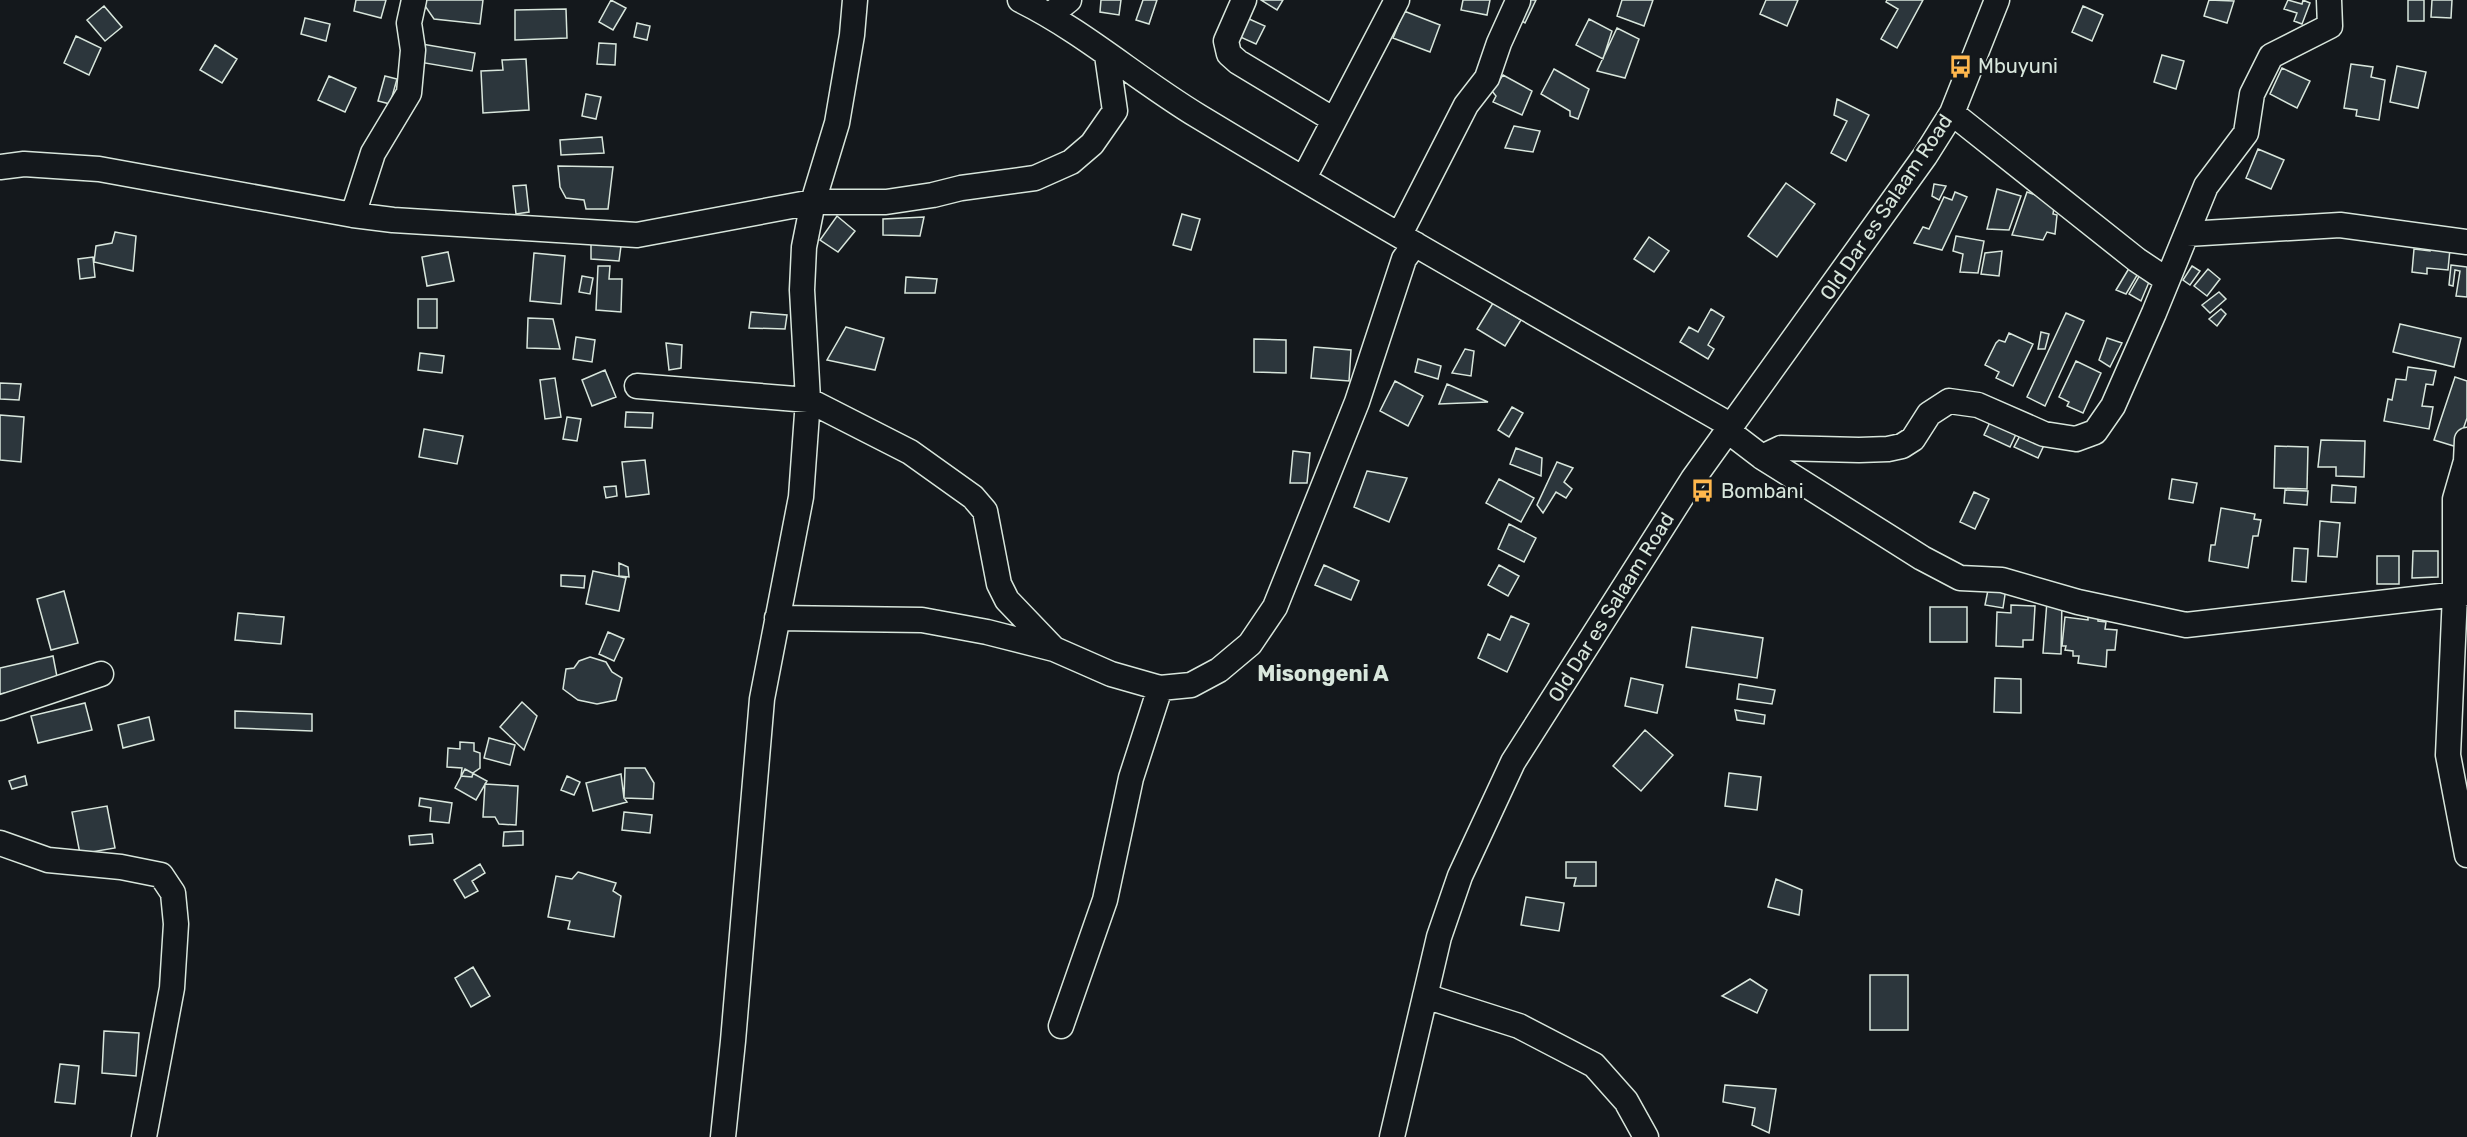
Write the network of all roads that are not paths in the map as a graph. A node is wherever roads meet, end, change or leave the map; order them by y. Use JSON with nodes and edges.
{"nodes":[{"id":1,"x":414,"y":0,"type":"edge"},
{"id":2,"x":855,"y":0,"type":"edge"},
{"id":3,"x":1020,"y":0,"type":"edge"},
{"id":4,"x":1069,"y":0,"type":"edge"},
{"id":5,"x":1244,"y":0,"type":"edge"},
{"id":6,"x":1398,"y":0,"type":"edge"},
{"id":7,"x":1997,"y":0,"type":"edge"},
{"id":8,"x":2329,"y":0,"type":"edge"},
{"id":9,"x":1518,"y":1,"type":"edge"},
{"id":10,"x":1050,"y":15,"type":"junction"},
{"id":11,"x":1107,"y":55,"type":"junction"},
{"id":12,"x":1952,"y":113,"type":"junction"},
{"id":13,"x":1334,"y":120,"type":"junction"},
{"id":14,"x":0,"y":167,"type":"edge"},
{"id":15,"x":1304,"y":178,"type":"junction"},
{"id":16,"x":813,"y":202,"type":"junction"},
{"id":17,"x":353,"y":215,"type":"junction"},
{"id":18,"x":2187,"y":234,"type":"junction"},
{"id":19,"x":1407,"y":239,"type":"junction"},
{"id":20,"x":2467,"y":242,"type":"edge"},
{"id":21,"x":2167,"y":280,"type":"junction"},
{"id":22,"x":637,"y":386,"type":"dead end"},
{"id":23,"x":808,"y":400,"type":"junction"},
{"id":24,"x":1729,"y":428,"type":"junction"},
{"id":25,"x":2467,"y":440,"type":"edge"},
{"id":26,"x":1762,"y":457,"type":"junction"},
{"id":27,"x":2461,"y":593,"type":"edge"},
{"id":28,"x":777,"y":618,"type":"junction"},
{"id":29,"x":1054,"y":649,"type":"junction"},
{"id":30,"x":100,"y":674,"type":"dead end"},
{"id":31,"x":1160,"y":688,"type":"junction"},
{"id":32,"x":0,"y":708,"type":"edge"},
{"id":33,"x":0,"y":843,"type":"edge"},
{"id":34,"x":2467,"y":855,"type":"edge"},
{"id":35,"x":1425,"y":996,"type":"junction"},
{"id":36,"x":1061,"y":1026,"type":"dead end"},
{"id":37,"x":144,"y":1137,"type":"edge"},
{"id":38,"x":723,"y":1137,"type":"edge"},
{"id":39,"x":1392,"y":1137,"type":"edge"},
{"id":40,"x":1646,"y":1137,"type":"edge"}],
"edges":[{"from":1,"to":17,"type":"street"},
{"from":2,"to":16,"type":"street"},
{"from":3,"to":10,"type":"street"},
{"from":4,"to":10,"type":"street"},
{"from":5,"to":13,"type":"street"},
{"from":6,"to":13,"type":"street"},
{"from":7,"to":12,"type":"street","name":"Old Dar es Salaam Road"},
{"from":8,"to":18,"type":"street"},
{"from":9,"to":19,"type":"street"},
{"from":10,"to":11,"type":"street"},
{"from":11,"to":15,"type":"street"},
{"from":11,"to":16,"type":"street"},
{"from":12,"to":21,"type":"street"},
{"from":12,"to":24,"type":"street","name":"Old Dar es Salaam Road"},
{"from":13,"to":15,"type":"street"},
{"from":14,"to":17,"type":"street"},
{"from":15,"to":19,"type":"street"},
{"from":16,"to":17,"type":"street"},
{"from":16,"to":23,"type":"street"},
{"from":18,"to":20,"type":"street"},
{"from":18,"to":21,"type":"street"},
{"from":19,"to":24,"type":"street"},
{"from":19,"to":31,"type":"street"},
{"from":21,"to":26,"type":"street"},
{"from":22,"to":23,"type":"street"},
{"from":23,"to":28,"type":"street"},
{"from":23,"to":29,"type":"street"},
{"from":24,"to":26,"type":"street"},
{"from":24,"to":35,"type":"street","name":"Old Dar es Salaam Road"},
{"from":25,"to":27,"type":"street"},
{"from":26,"to":27,"type":"street"},
{"from":27,"to":34,"type":"street"},
{"from":28,"to":29,"type":"street"},
{"from":28,"to":38,"type":"street"},
{"from":29,"to":31,"type":"street"},
{"from":30,"to":32,"type":"street"},
{"from":31,"to":36,"type":"street"},
{"from":33,"to":37,"type":"street"},
{"from":35,"to":39,"type":"street","name":"Old Dar es Salaam Road"},
{"from":35,"to":40,"type":"street"}]}
